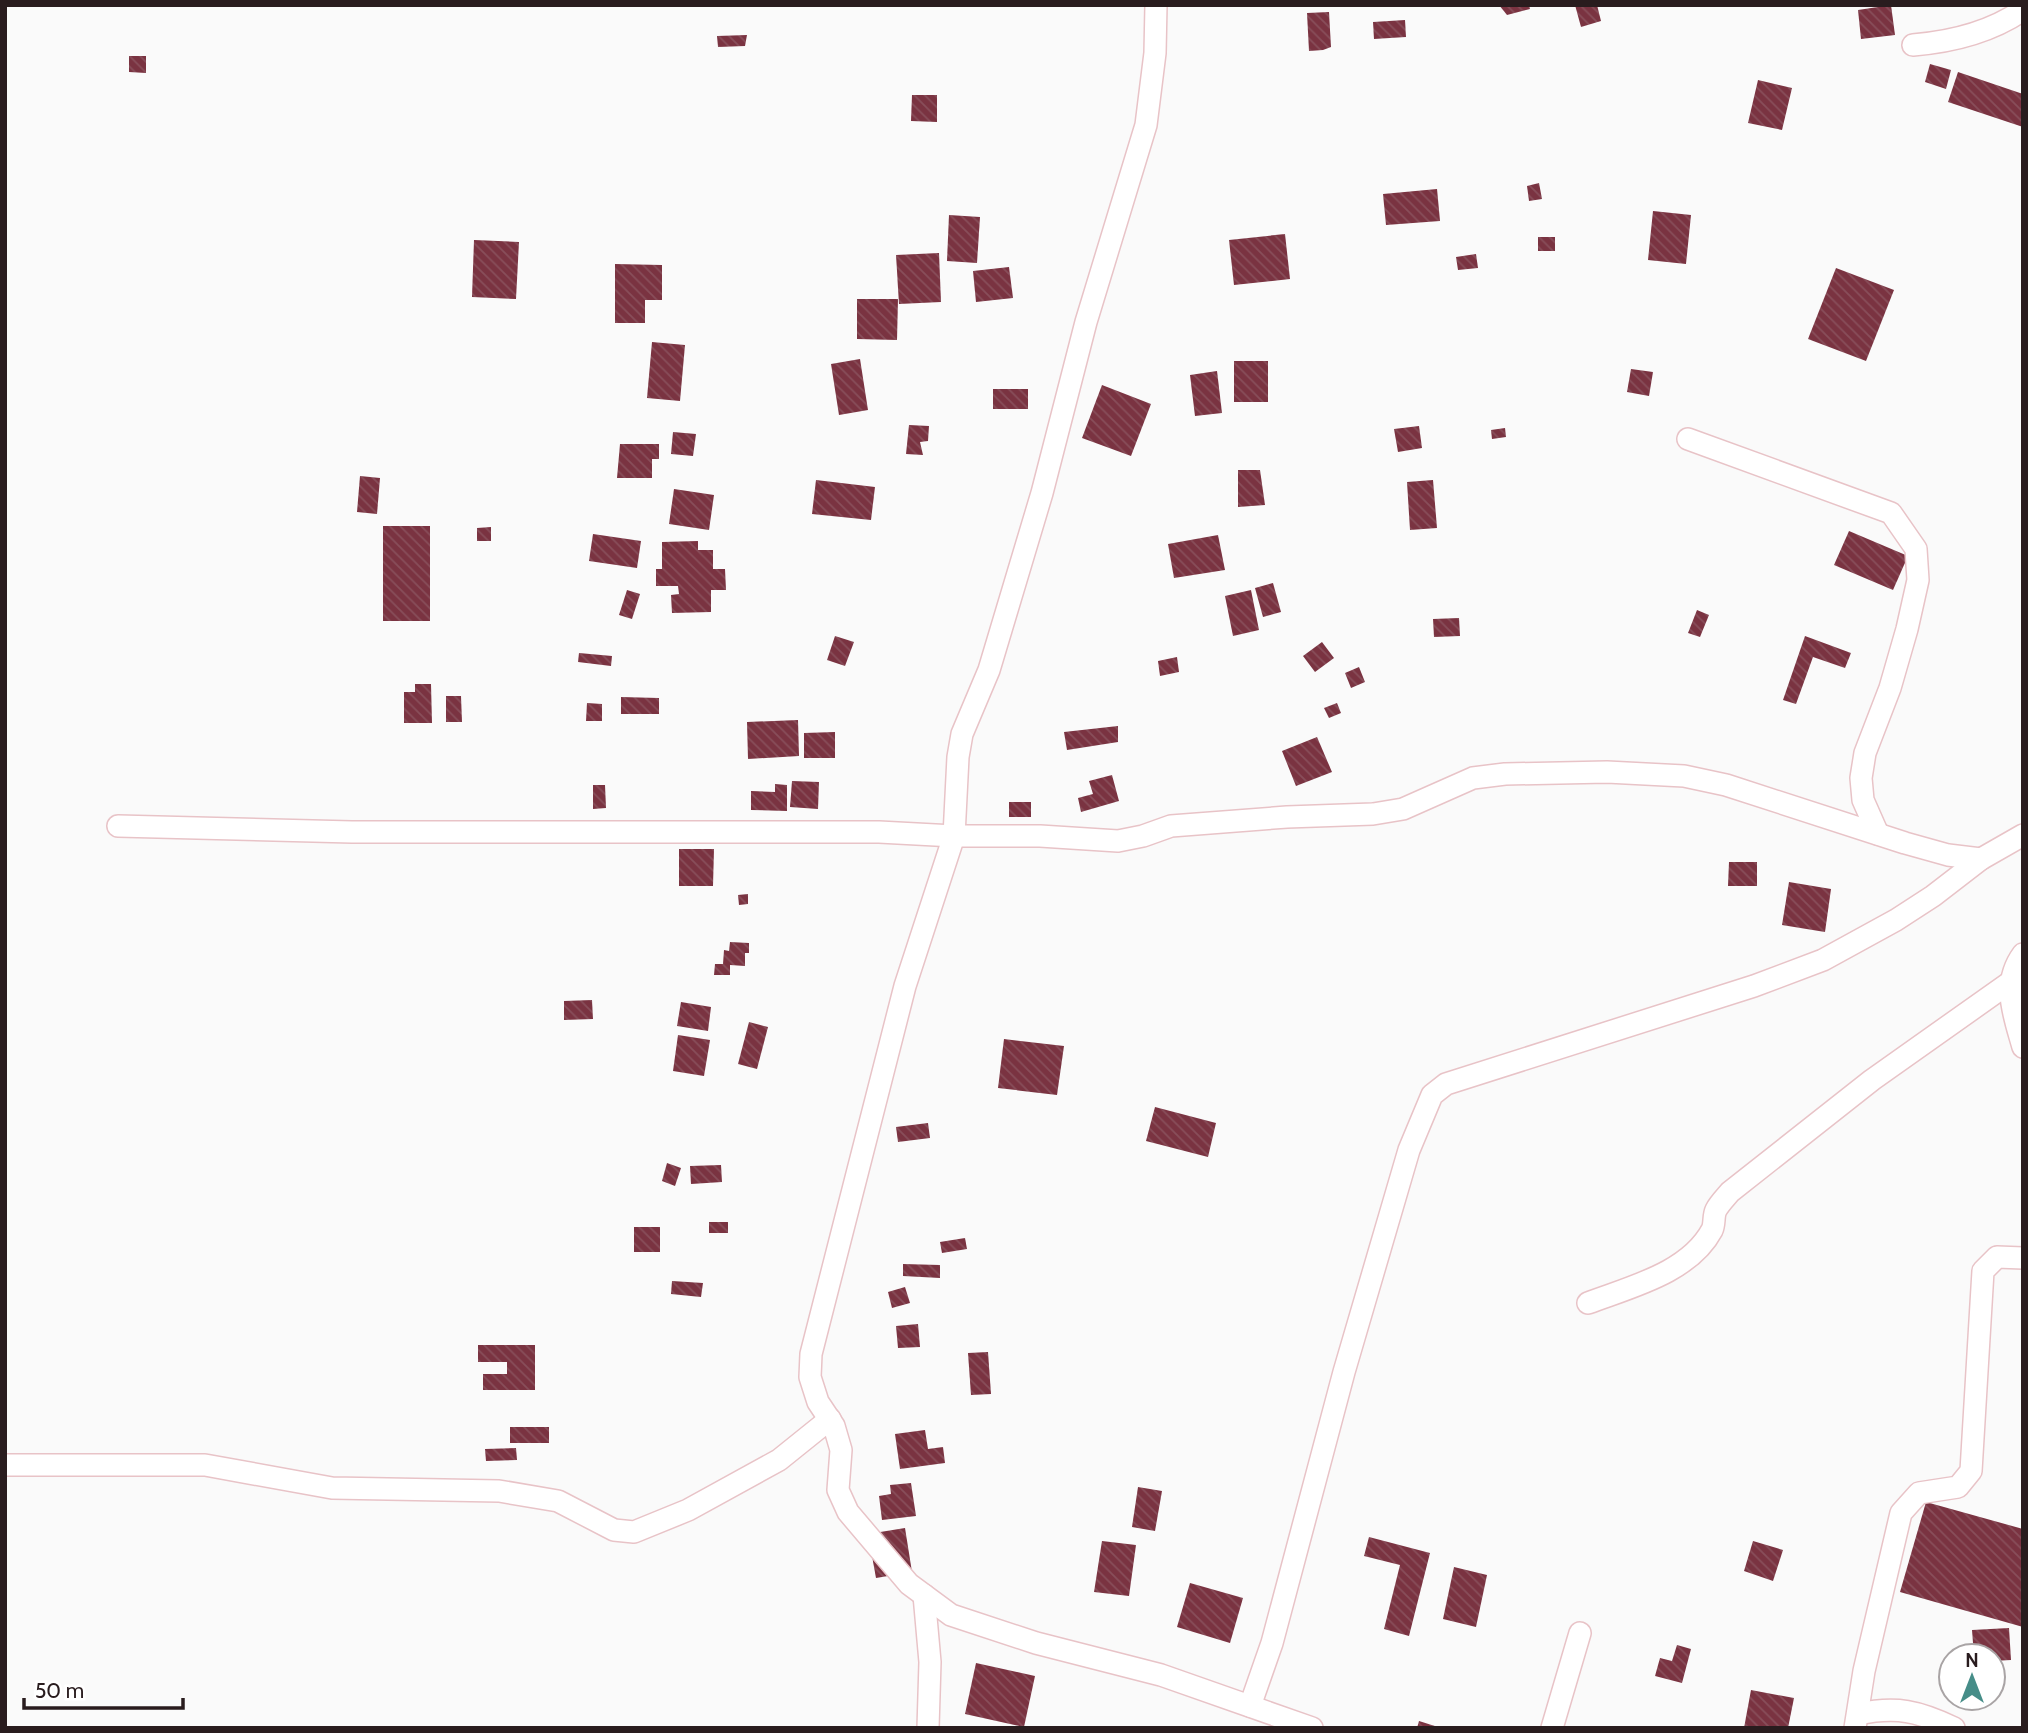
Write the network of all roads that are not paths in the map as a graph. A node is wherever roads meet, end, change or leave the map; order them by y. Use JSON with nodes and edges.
{"nodes":[{"id":1,"x":1156,"y":5,"type":"edge"},
{"id":2,"x":2023,"y":10,"type":"edge"},
{"id":3,"x":1913,"y":45,"type":"dead end"},
{"id":4,"x":1688,"y":439,"type":"dead end"},
{"id":5,"x":118,"y":826,"type":"dead end"},
{"id":6,"x":1878,"y":834,"type":"junction"},
{"id":7,"x":2023,"y":835,"type":"edge"},
{"id":8,"x":954,"y":836,"type":"junction"},
{"id":9,"x":1981,"y":859,"type":"junction"},
{"id":10,"x":2023,"y":954,"type":"edge"},
{"id":11,"x":2009,"y":983,"type":"junction"},
{"id":12,"x":2023,"y":1047,"type":"edge"},
{"id":13,"x":2023,"y":1258,"type":"edge"},
{"id":14,"x":1588,"y":1303,"type":"dead end"},
{"id":15,"x":830,"y":1419,"type":"junction"},
{"id":16,"x":5,"y":1465,"type":"edge"},
{"id":17,"x":924,"y":1595,"type":"junction"},
{"id":18,"x":1580,"y":1633,"type":"dead end"},
{"id":19,"x":1250,"y":1706,"type":"junction"},
{"id":20,"x":1856,"y":1721,"type":"edge"},
{"id":21,"x":928,"y":1728,"type":"edge"},
{"id":22,"x":1312,"y":1728,"type":"edge"},
{"id":23,"x":1552,"y":1728,"type":"edge"},
{"id":24,"x":1954,"y":1728,"type":"edge"}],
"edges":[{"from":1,"to":8,"type":"street"},
{"from":2,"to":3,"type":"street"},
{"from":4,"to":6,"type":"street"},
{"from":5,"to":8,"type":"street"},
{"from":6,"to":8,"type":"street"},
{"from":6,"to":9,"type":"street"},
{"from":7,"to":9,"type":"street"},
{"from":8,"to":15,"type":"street"},
{"from":9,"to":19,"type":"street"},
{"from":10,"to":11,"type":"street"},
{"from":11,"to":12,"type":"street"},
{"from":11,"to":14,"type":"street"},
{"from":13,"to":20,"type":"street"},
{"from":15,"to":16,"type":"street"},
{"from":15,"to":17,"type":"street"},
{"from":17,"to":19,"type":"street"},
{"from":17,"to":21,"type":"street"},
{"from":18,"to":23,"type":"street"},
{"from":19,"to":22,"type":"street"},
{"from":20,"to":24,"type":"street"}]}
